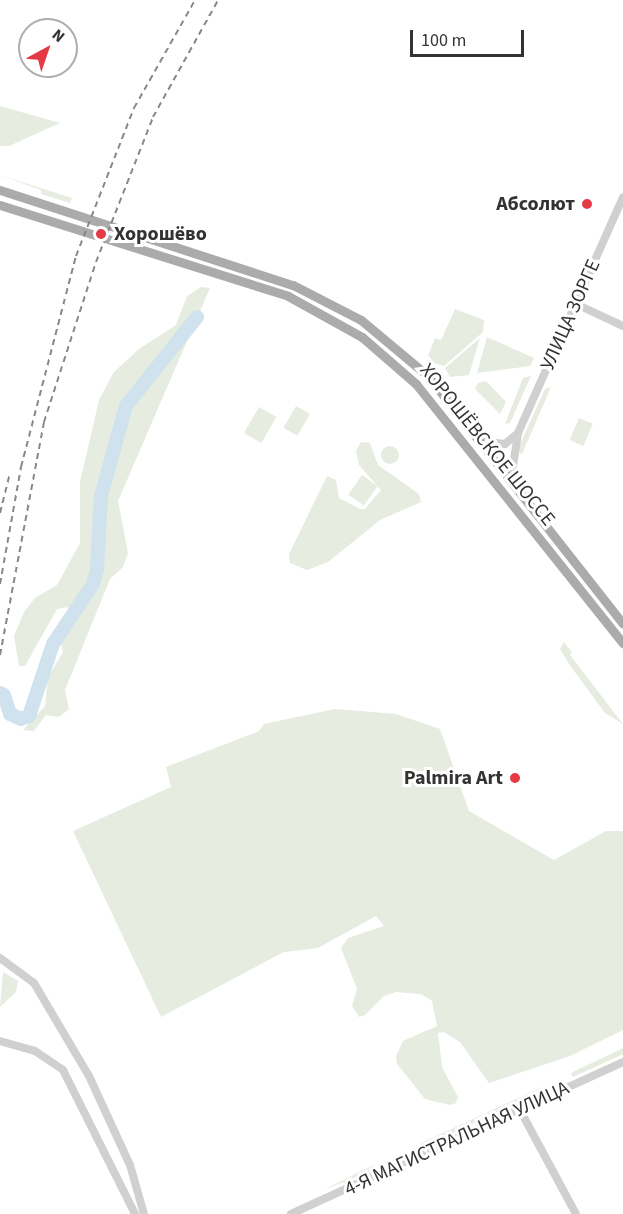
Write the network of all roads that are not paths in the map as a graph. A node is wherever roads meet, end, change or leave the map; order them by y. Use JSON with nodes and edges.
{"nodes":[{"id":1,"x":0,"y":190,"type":"edge"},
{"id":2,"x":623,"y":197,"type":"edge"},
{"id":3,"x":0,"y":205,"type":"edge"},
{"id":4,"x":576,"y":304,"type":"junction"},
{"id":5,"x":623,"y":326,"type":"edge"},
{"id":6,"x":518,"y":433,"type":"junction"},
{"id":7,"x":480,"y":441,"type":"junction"},
{"id":8,"x":511,"y":480,"type":"junction"},
{"id":9,"x":623,"y":624,"type":"edge"},
{"id":10,"x":623,"y":643,"type":"edge"},
{"id":11,"x":0,"y":958,"type":"edge"},
{"id":12,"x":0,"y":1041,"type":"edge"},
{"id":13,"x":623,"y":1062,"type":"edge"},
{"id":14,"x":520,"y":1110,"type":"junction"},
{"id":15,"x":135,"y":1214,"type":"edge"},
{"id":16,"x":144,"y":1214,"type":"edge"},
{"id":17,"x":291,"y":1214,"type":"edge"},
{"id":18,"x":576,"y":1214,"type":"edge"}],
"edges":[{"from":1,"to":7,"type":"main road","name":"ХОРОШЁВСКОЕ ШОССЕ"},
{"from":2,"to":4,"type":"street","name":"УЛИЦА ЗОРГЕ"},
{"from":3,"to":10,"type":"main road","name":"ХОРОШЁВСКОЕ ШОССЕ"},
{"from":4,"to":5,"type":"street"},
{"from":4,"to":6,"type":"street","name":"УЛИЦА ЗОРГЕ"},
{"from":6,"to":7,"type":"street"},
{"from":6,"to":8,"type":"street","name":"УЛИЦА ЗОРГЕ"},
{"from":7,"to":8,"type":"main road","name":"ХОРОШЁВСКОЕ ШОССЕ"},
{"from":8,"to":9,"type":"main road","name":"ХОРОШЁВСКОЕ ШОССЕ"},
{"from":11,"to":16,"type":"street"},
{"from":12,"to":15,"type":"street"},
{"from":13,"to":14,"type":"street","name":"4-Я МАГИСТРАЛЬНАЯ УЛИЦА"},
{"from":14,"to":17,"type":"street","name":"4-Я МАГИСТРАЛЬНАЯ УЛИЦА"},
{"from":14,"to":18,"type":"street"}]}
